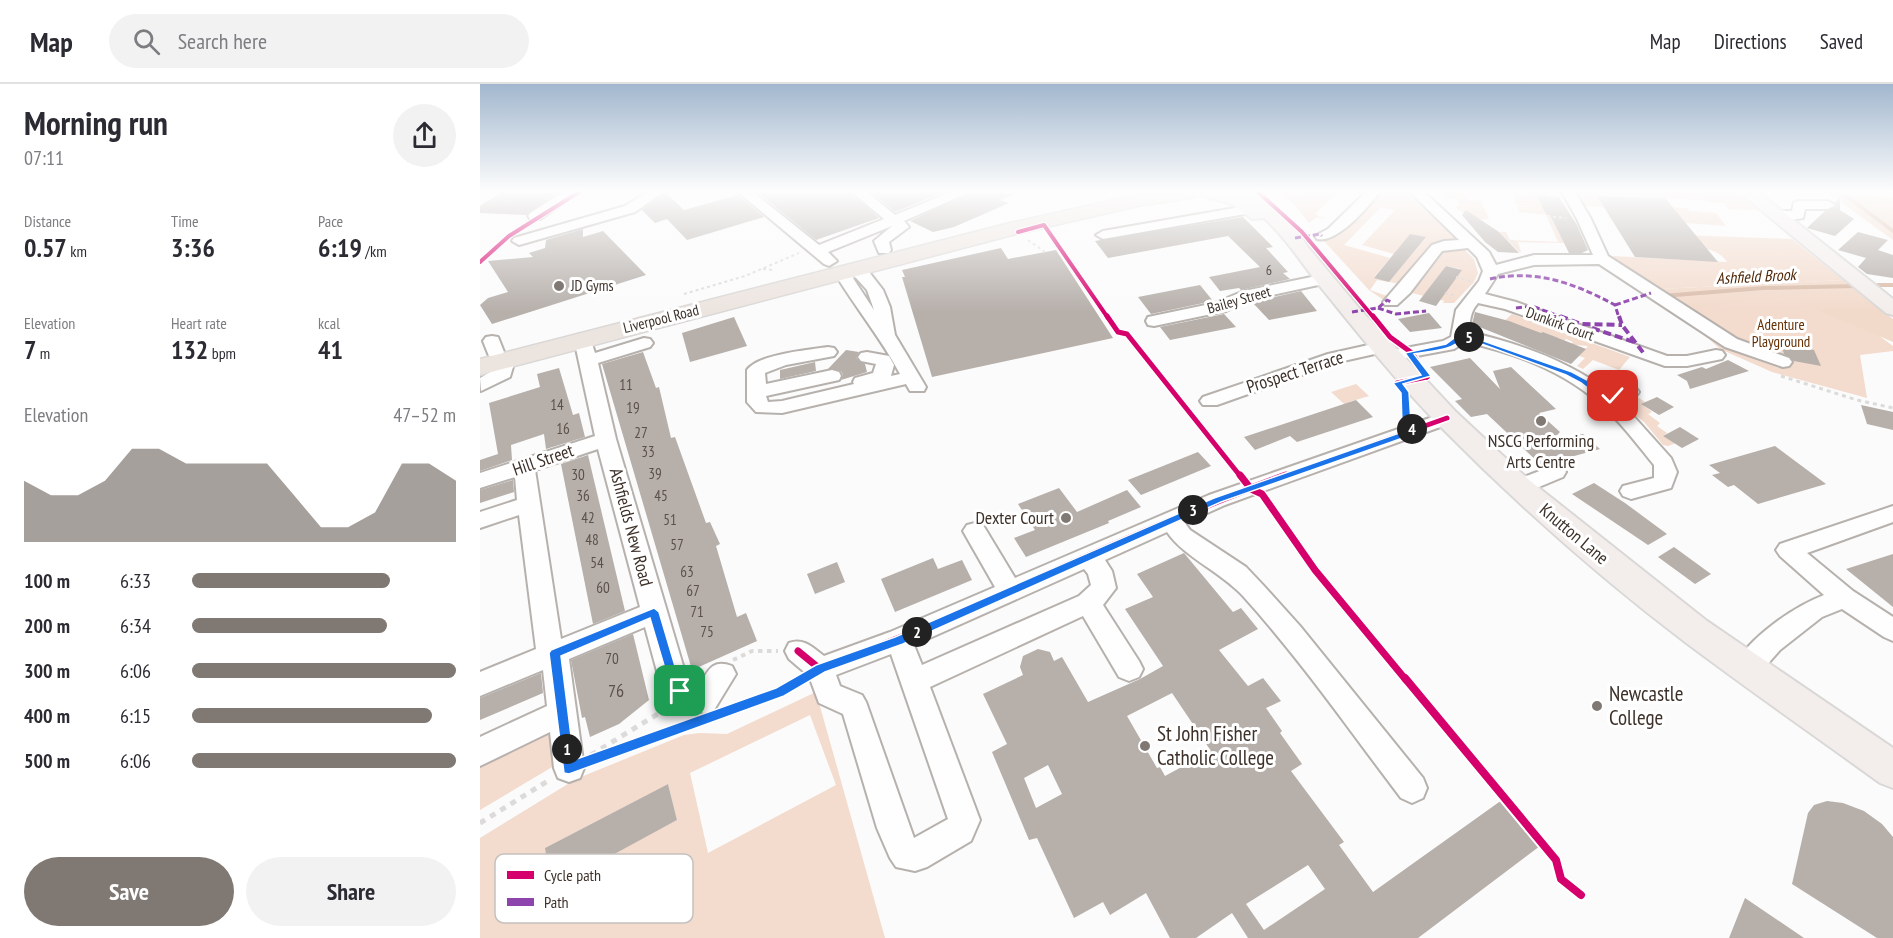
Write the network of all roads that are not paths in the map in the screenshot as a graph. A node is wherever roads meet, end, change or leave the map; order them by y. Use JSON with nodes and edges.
{"nodes":[{"id":1,"x":544,"y":232,"type":"edge"},
{"id":2,"x":795,"y":232,"type":"edge"},
{"id":3,"x":879,"y":232,"type":"edge"},
{"id":4,"x":894,"y":232,"type":"edge"},
{"id":5,"x":978,"y":232,"type":"edge"},
{"id":6,"x":991,"y":232,"type":"edge"},
{"id":7,"x":1115,"y":232,"type":"edge"},
{"id":8,"x":1280,"y":232,"type":"edge"},
{"id":9,"x":1333,"y":232,"type":"edge"},
{"id":10,"x":1460,"y":232,"type":"edge"},
{"id":11,"x":1590,"y":232,"type":"edge"},
{"id":12,"x":1796,"y":232,"type":"edge"},
{"id":13,"x":1103,"y":235,"type":"dead end"},
{"id":14,"x":528,"y":236,"type":"dead end"},
{"id":15,"x":1311,"y":242,"type":"junction"},
{"id":16,"x":1472,"y":243,"type":"junction"},
{"id":17,"x":894,"y":253,"type":"junction"},
{"id":18,"x":1602,"y":259,"type":"junction"},
{"id":19,"x":837,"y":264,"type":"junction"},
{"id":20,"x":1491,"y":271,"type":"junction"},
{"id":21,"x":1326,"y":279,"type":"junction"},
{"id":22,"x":873,"y":288,"type":"junction"},
{"id":23,"x":1474,"y":297,"type":"junction"},
{"id":24,"x":1391,"y":302,"type":"dead end"},
{"id":25,"x":680,"y":303,"type":"junction"},
{"id":26,"x":882,"y":305,"type":"junction"},
{"id":27,"x":1893,"y":309,"type":"edge"},
{"id":28,"x":865,"y":310,"type":"junction"},
{"id":29,"x":1154,"y":321,"type":"dead end"},
{"id":30,"x":886,"y":335,"type":"junction"},
{"id":31,"x":1461,"y":336,"type":"junction"},
{"id":32,"x":644,"y":343,"type":"dead end"},
{"id":33,"x":585,"y":350,"type":"junction"},
{"id":34,"x":1386,"y":352,"type":"junction"},
{"id":35,"x":1716,"y":355,"type":"dead end"},
{"id":36,"x":867,"y":357,"type":"dead end"},
{"id":37,"x":489,"y":360,"type":"edge"},
{"id":38,"x":1783,"y":362,"type":"dead end"},
{"id":39,"x":834,"y":374,"type":"junction"},
{"id":40,"x":1629,"y":392,"type":"dead end"},
{"id":41,"x":1605,"y":398,"type":"junction"},
{"id":42,"x":1210,"y":401,"type":"dead end"},
{"id":43,"x":1447,"y":418,"type":"junction"},
{"id":44,"x":606,"y":438,"type":"junction"},
{"id":45,"x":524,"y":466,"type":"junction"},
{"id":46,"x":1555,"y":472,"type":"dead end"},
{"id":47,"x":480,"y":481,"type":"edge"},
{"id":48,"x":1519,"y":487,"type":"junction"},
{"id":49,"x":1631,"y":491,"type":"dead end"},
{"id":50,"x":529,"y":504,"type":"junction"},
{"id":51,"x":1893,"y":514,"type":"edge"},
{"id":52,"x":480,"y":520,"type":"edge"},
{"id":53,"x":1171,"y":520,"type":"junction"},
{"id":54,"x":975,"y":531,"type":"dead end"},
{"id":55,"x":1088,"y":556,"type":"junction"},
{"id":56,"x":1009,"y":590,"type":"junction"},
{"id":57,"x":1844,"y":598,"type":"junction"},
{"id":58,"x":1088,"y":603,"type":"junction"},
{"id":59,"x":654,"y":612,"type":"junction"},
{"id":60,"x":1893,"y":630,"type":"edge"},
{"id":61,"x":899,"y":640,"type":"junction"},
{"id":62,"x":552,"y":654,"type":"junction"},
{"id":63,"x":1747,"y":668,"type":"junction"},
{"id":64,"x":1129,"y":669,"type":"dead end"},
{"id":65,"x":722,"y":674,"type":"dead end"},
{"id":66,"x":914,"y":681,"type":"junction"},
{"id":67,"x":480,"y":684,"type":"edge"},
{"id":68,"x":563,"y":712,"type":"junction"},
{"id":69,"x":480,"y":752,"type":"edge"},
{"id":70,"x":569,"y":768,"type":"road end"},
{"id":71,"x":1893,"y":770,"type":"edge"},
{"id":72,"x":1412,"y":788,"type":"dead end"}],
"edges":[{"from":1,"to":14,"type":"street"},
{"from":2,"to":19,"type":"street"},
{"from":3,"to":19,"type":"street","name":"Liverpool Road"},
{"from":4,"to":17,"type":"street"},
{"from":5,"to":17,"type":"highway"},
{"from":6,"to":17,"type":"highway"},
{"from":7,"to":13,"type":"street"},
{"from":8,"to":15,"type":"main road","name":"Knutton Lane"},
{"from":9,"to":15,"type":"street"},
{"from":10,"to":16,"type":"street"},
{"from":11,"to":18,"type":"street"},
{"from":12,"to":27,"type":"main road"},
{"from":15,"to":21,"type":"main road","name":"Knutton Lane"},
{"from":16,"to":20,"type":"street"},
{"from":16,"to":24,"type":"street"},
{"from":17,"to":19,"type":"highway"},
{"from":17,"to":22,"type":"street"},
{"from":18,"to":20,"type":"street"},
{"from":18,"to":38,"type":"street"},
{"from":19,"to":22,"type":"street"},
{"from":19,"to":25,"type":"highway","name":"Liverpool Road"},
{"from":19,"to":25,"type":"highway","name":"Liverpool Road"},
{"from":19,"to":28,"type":"street"},
{"from":20,"to":23,"type":"street"},
{"from":21,"to":29,"type":"street","name":"Bailey Street"},
{"from":21,"to":34,"type":"main road","name":"Knutton Lane"},
{"from":22,"to":26,"type":"street"},
{"from":23,"to":31,"type":"street"},
{"from":23,"to":35,"type":"street","name":"Dunkirk Court"},
{"from":25,"to":33,"type":"highway","name":"Liverpool Road"},
{"from":25,"to":37,"type":"highway","name":"Liverpool Road"},
{"from":26,"to":28,"type":"street"},
{"from":26,"to":30,"type":"street"},
{"from":28,"to":30,"type":"street"},
{"from":30,"to":39,"type":"street"},
{"from":31,"to":34,"type":"street","name":"Prospect Terrace"},
{"from":31,"to":41,"type":"street"},
{"from":32,"to":33,"type":"street"},
{"from":33,"to":37,"type":"highway","name":"Liverpool Road"},
{"from":33,"to":44,"type":"street","name":"Ashfields New Road"},
{"from":34,"to":42,"type":"street","name":"Prospect Terrace"},
{"from":34,"to":43,"type":"main road","name":"Knutton Lane"},
{"from":36,"to":39,"type":"street"},
{"from":39,"to":39,"type":"street"},
{"from":40,"to":41,"type":"street"},
{"from":41,"to":49,"type":"street"},
{"from":43,"to":48,"type":"main road","name":"Knutton Lane"},
{"from":43,"to":53,"type":"street"},
{"from":44,"to":45,"type":"street","name":"Hill Street"},
{"from":44,"to":59,"type":"street","name":"Ashfields New Road"},
{"from":45,"to":47,"type":"street","name":"Hill Street"},
{"from":45,"to":50,"type":"street"},
{"from":46,"to":48,"type":"street"},
{"from":48,"to":63,"type":"main road","name":"Knutton Lane"},
{"from":50,"to":52,"type":"street"},
{"from":50,"to":62,"type":"street"},
{"from":51,"to":57,"type":"street"},
{"from":53,"to":55,"type":"street"},
{"from":53,"to":72,"type":"street"},
{"from":54,"to":56,"type":"street"},
{"from":55,"to":56,"type":"street"},
{"from":55,"to":58,"type":"street"},
{"from":56,"to":61,"type":"street"},
{"from":57,"to":60,"type":"street"},
{"from":57,"to":63,"type":"street"},
{"from":58,"to":64,"type":"street"},
{"from":58,"to":66,"type":"street"},
{"from":59,"to":62,"type":"street"},
{"from":59,"to":65,"type":"street","name":"Ashfields New Road"},
{"from":61,"to":66,"type":"street"},
{"from":61,"to":66,"type":"street"},
{"from":62,"to":67,"type":"street"},
{"from":62,"to":68,"type":"street"},
{"from":63,"to":71,"type":"main road","name":"Knutton Lane"},
{"from":68,"to":69,"type":"street"},
{"from":68,"to":70,"type":"street"}]}
